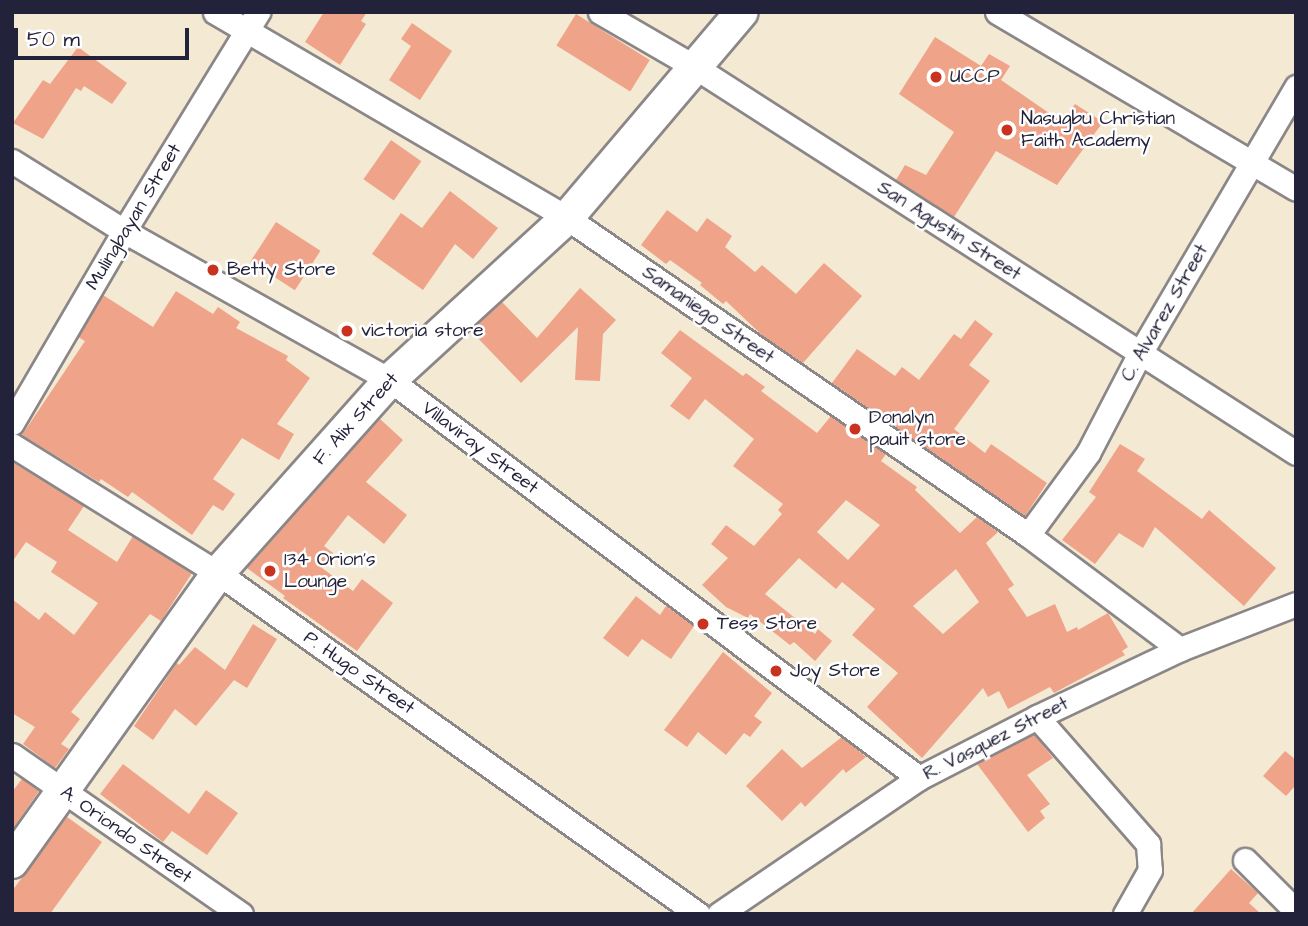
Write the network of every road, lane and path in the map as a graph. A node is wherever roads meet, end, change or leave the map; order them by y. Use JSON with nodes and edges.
{"nodes":[{"id":1,"x":215,"y":12,"type":"edge"},
{"id":2,"x":600,"y":12,"type":"edge"},
{"id":3,"x":742,"y":12,"type":"edge"},
{"id":4,"x":997,"y":12,"type":"edge"},
{"id":5,"x":253,"y":22,"type":"edge"},
{"id":6,"x":695,"y":67,"type":"junction"},
{"id":7,"x":1296,"y":87,"type":"edge"},
{"id":8,"x":12,"y":161,"type":"edge"},
{"id":9,"x":1254,"y":163,"type":"junction"},
{"id":10,"x":1296,"y":189,"type":"edge"},
{"id":11,"x":567,"y":218,"type":"junction"},
{"id":12,"x":124,"y":231,"type":"junction"},
{"id":13,"x":1139,"y":355,"type":"junction"},
{"id":14,"x":390,"y":380,"type":"junction"},
{"id":15,"x":12,"y":423,"type":"edge"},
{"id":16,"x":12,"y":445,"type":"edge"},
{"id":17,"x":1296,"y":453,"type":"edge"},
{"id":18,"x":1028,"y":535,"type":"junction"},
{"id":19,"x":218,"y":573,"type":"junction"},
{"id":20,"x":1296,"y":604,"type":"edge"},
{"id":21,"x":1180,"y":649,"type":"junction"},
{"id":22,"x":1037,"y":717,"type":"junction"},
{"id":23,"x":12,"y":755,"type":"edge"},
{"id":24,"x":919,"y":778,"type":"junction"},
{"id":25,"x":62,"y":791,"type":"junction"},
{"id":26,"x":1245,"y":860,"type":"dead end"},
{"id":27,"x":12,"y":862,"type":"edge"},
{"id":28,"x":1296,"y":911,"type":"edge"},
{"id":29,"x":241,"y":914,"type":"edge"},
{"id":30,"x":698,"y":914,"type":"edge"},
{"id":31,"x":719,"y":914,"type":"edge"},
{"id":32,"x":1125,"y":914,"type":"edge"}],
"edges":[{"from":1,"to":5,"type":"street","name":"Samaniego Street"},
{"from":2,"to":6,"type":"street","name":"San Agustin Street"},
{"from":3,"to":6,"type":"main road","name":"F. Alix Street"},
{"from":4,"to":9,"type":"street"},
{"from":5,"to":11,"type":"street","name":"Samaniego Street"},
{"from":5,"to":12,"type":"street","name":"Mulingbayan Street"},
{"from":6,"to":11,"type":"main road","name":"F. Alix Street"},
{"from":6,"to":13,"type":"street","name":"San Agustin Street"},
{"from":7,"to":9,"type":"street","name":"C. Alvarez Street"},
{"from":8,"to":12,"type":"street","name":"Villaviray Street"},
{"from":9,"to":10,"type":"street"},
{"from":9,"to":13,"type":"street","name":"C. Alvarez Street"},
{"from":11,"to":14,"type":"main road","name":"F. Alix Street"},
{"from":11,"to":18,"type":"street","name":"Samaniego Street"},
{"from":12,"to":14,"type":"street","name":"Villaviray Street"},
{"from":12,"to":15,"type":"street","name":"Mulingbayan Street"},
{"from":13,"to":17,"type":"street","name":"San Agustin Street"},
{"from":13,"to":18,"type":"street","name":"C. Alvarez Street"},
{"from":14,"to":19,"type":"main road","name":"F. Alix Street"},
{"from":14,"to":24,"type":"street","name":"Villaviray Street"},
{"from":16,"to":19,"type":"street","name":"P. Hugo Street"},
{"from":18,"to":21,"type":"street","name":"Samaniego Street"},
{"from":19,"to":25,"type":"main road","name":"F. Alix Street"},
{"from":19,"to":30,"type":"street","name":"P. Hugo Street"},
{"from":20,"to":21,"type":"street","name":"R. Vasquez Street"},
{"from":21,"to":22,"type":"street","name":"R. Vasquez Street"},
{"from":22,"to":24,"type":"street","name":"R. Vasquez Street"},
{"from":22,"to":32,"type":"street"},
{"from":23,"to":25,"type":"street","name":"A. Oriondo Street"},
{"from":24,"to":31,"type":"street","name":"R. Vasquez Street"},
{"from":25,"to":27,"type":"main road","name":"F. Alix Street"},
{"from":25,"to":29,"type":"street","name":"A. Oriondo Street"},
{"from":26,"to":28,"type":"street"}]}
